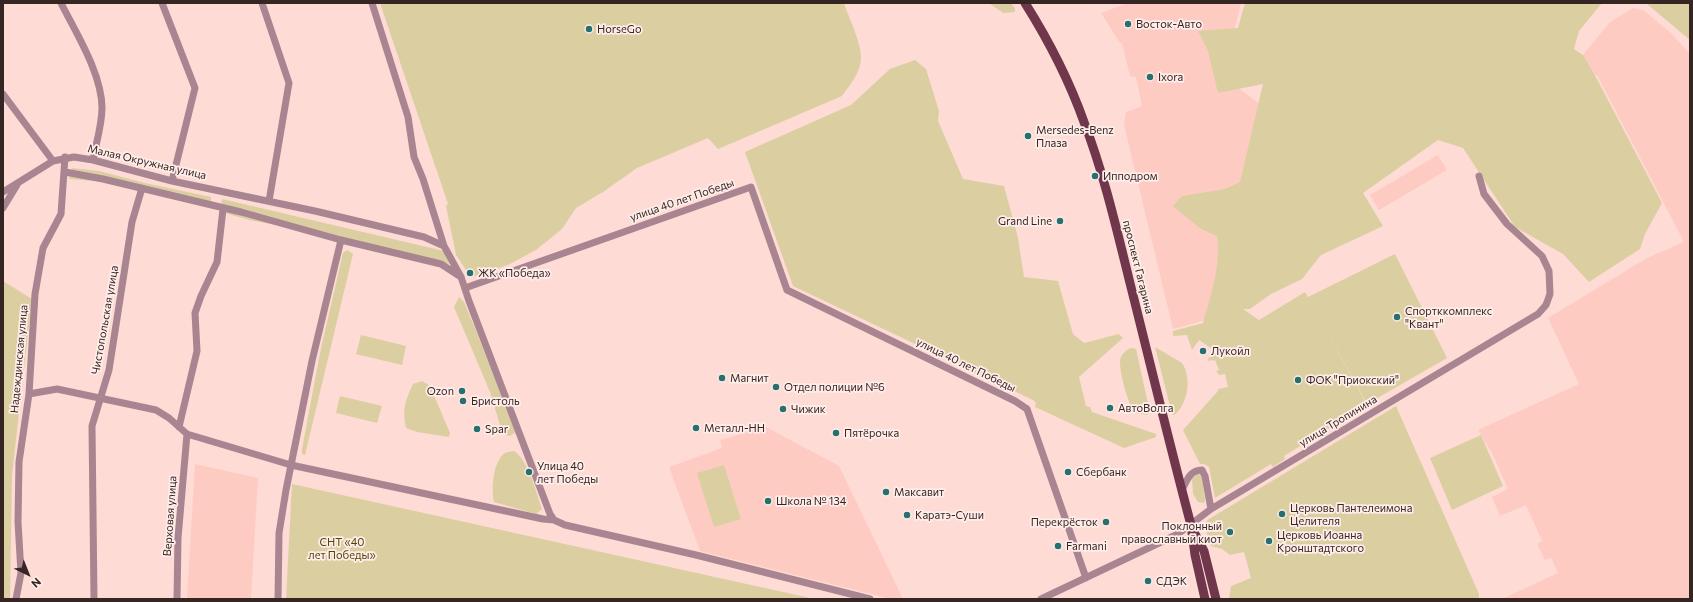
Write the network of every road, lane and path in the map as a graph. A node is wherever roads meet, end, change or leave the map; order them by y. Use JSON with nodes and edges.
{"nodes":[{"id":1,"x":61,"y":3,"type":"edge"},
{"id":2,"x":162,"y":3,"type":"edge"},
{"id":3,"x":262,"y":3,"type":"edge"},
{"id":4,"x":372,"y":3,"type":"edge"},
{"id":5,"x":1025,"y":3,"type":"edge"},
{"id":6,"x":3,"y":94,"type":"edge"},
{"id":7,"x":65,"y":157,"type":"junction"},
{"id":8,"x":93,"y":160,"type":"junction"},
{"id":9,"x":53,"y":161,"type":"junction"},
{"id":10,"x":65,"y":172,"type":"junction"},
{"id":11,"x":1479,"y":176,"type":"dead end"},
{"id":12,"x":172,"y":181,"type":"junction"},
{"id":13,"x":18,"y":183,"type":"junction"},
{"id":14,"x":142,"y":188,"type":"junction"},
{"id":15,"x":3,"y":192,"type":"edge"},
{"id":16,"x":269,"y":201,"type":"junction"},
{"id":17,"x":3,"y":208,"type":"edge"},
{"id":18,"x":223,"y":208,"type":"junction"},
{"id":19,"x":341,"y":240,"type":"junction"},
{"id":20,"x":444,"y":246,"type":"junction"},
{"id":21,"x":461,"y":277,"type":"junction"},
{"id":22,"x":465,"y":288,"type":"junction"},
{"id":23,"x":29,"y":394,"type":"junction"},
{"id":24,"x":100,"y":399,"type":"junction"},
{"id":25,"x":179,"y":427,"type":"junction"},
{"id":26,"x":187,"y":434,"type":"junction"},
{"id":27,"x":291,"y":465,"type":"junction"},
{"id":28,"x":1182,"y":490,"type":"junction"},
{"id":29,"x":1211,"y":509,"type":"junction"},
{"id":30,"x":554,"y":520,"type":"junction"},
{"id":31,"x":1191,"y":525,"type":"junction"},
{"id":32,"x":1086,"y":578,"type":"junction"},
{"id":33,"x":16,"y":599,"type":"edge"},
{"id":34,"x":94,"y":599,"type":"edge"},
{"id":35,"x":177,"y":599,"type":"edge"},
{"id":36,"x":278,"y":599,"type":"edge"},
{"id":37,"x":870,"y":599,"type":"edge"},
{"id":38,"x":1041,"y":599,"type":"edge"},
{"id":39,"x":1205,"y":599,"type":"edge"},
{"id":40,"x":1216,"y":599,"type":"edge"}],
"edges":[{"from":1,"to":8,"type":"street"},
{"from":2,"to":12,"type":"street"},
{"from":3,"to":16,"type":"street"},
{"from":4,"to":20,"type":"street"},
{"from":5,"to":28,"type":"main road","name":"проспект Гагарина"},
{"from":6,"to":9,"type":"street"},
{"from":7,"to":8,"type":"street","name":"Малая Окружная улица"},
{"from":7,"to":9,"type":"street","name":"Малая Окружная улица"},
{"from":7,"to":10,"type":"street","name":"Надеждинская улица"},
{"from":8,"to":12,"type":"street","name":"Малая Окружная улица"},
{"from":9,"to":13,"type":"street","name":"Малая Окружная улица"},
{"from":10,"to":14,"type":"street"},
{"from":10,"to":23,"type":"street","name":"Надеждинская улица"},
{"from":11,"to":29,"type":"street","name":"улица Тропинина"},
{"from":12,"to":16,"type":"street","name":"Малая Окружная улица"},
{"from":13,"to":15,"type":"street","name":"Малая Окружная улица"},
{"from":13,"to":17,"type":"street"},
{"from":14,"to":18,"type":"street"},
{"from":14,"to":24,"type":"street","name":"Чистопольская улица"},
{"from":16,"to":20,"type":"street","name":"Малая Окружная улица"},
{"from":18,"to":19,"type":"street"},
{"from":18,"to":25,"type":"street"},
{"from":19,"to":21,"type":"street"},
{"from":19,"to":27,"type":"street"},
{"from":20,"to":21,"type":"street"},
{"from":21,"to":22,"type":"street"},
{"from":22,"to":30,"type":"street"},
{"from":22,"to":32,"type":"street","name":"улица 40 лет Победы"},
{"from":23,"to":24,"type":"street"},
{"from":23,"to":33,"type":"street","name":"Надеждинская улица"},
{"from":24,"to":25,"type":"street"},
{"from":24,"to":34,"type":"street","name":"Чистопольская улица"},
{"from":25,"to":26,"type":"street"},
{"from":26,"to":27,"type":"street"},
{"from":26,"to":35,"type":"street","name":"Верховая улица"},
{"from":27,"to":30,"type":"street"},
{"from":27,"to":36,"type":"street"},
{"from":28,"to":29,"type":"street"},
{"from":28,"to":31,"type":"main road","name":"проспект Гагарина"},
{"from":29,"to":31,"type":"street","name":"улица Тропинина"},
{"from":30,"to":37,"type":"street"},
{"from":31,"to":32,"type":"street","name":"улица Тропинина"},
{"from":31,"to":39,"type":"main road","name":"проспект Гагарина"},
{"from":31,"to":40,"type":"main road","name":"проспект Гагарина"},
{"from":32,"to":38,"type":"street","name":"улица Тропинина"}]}
